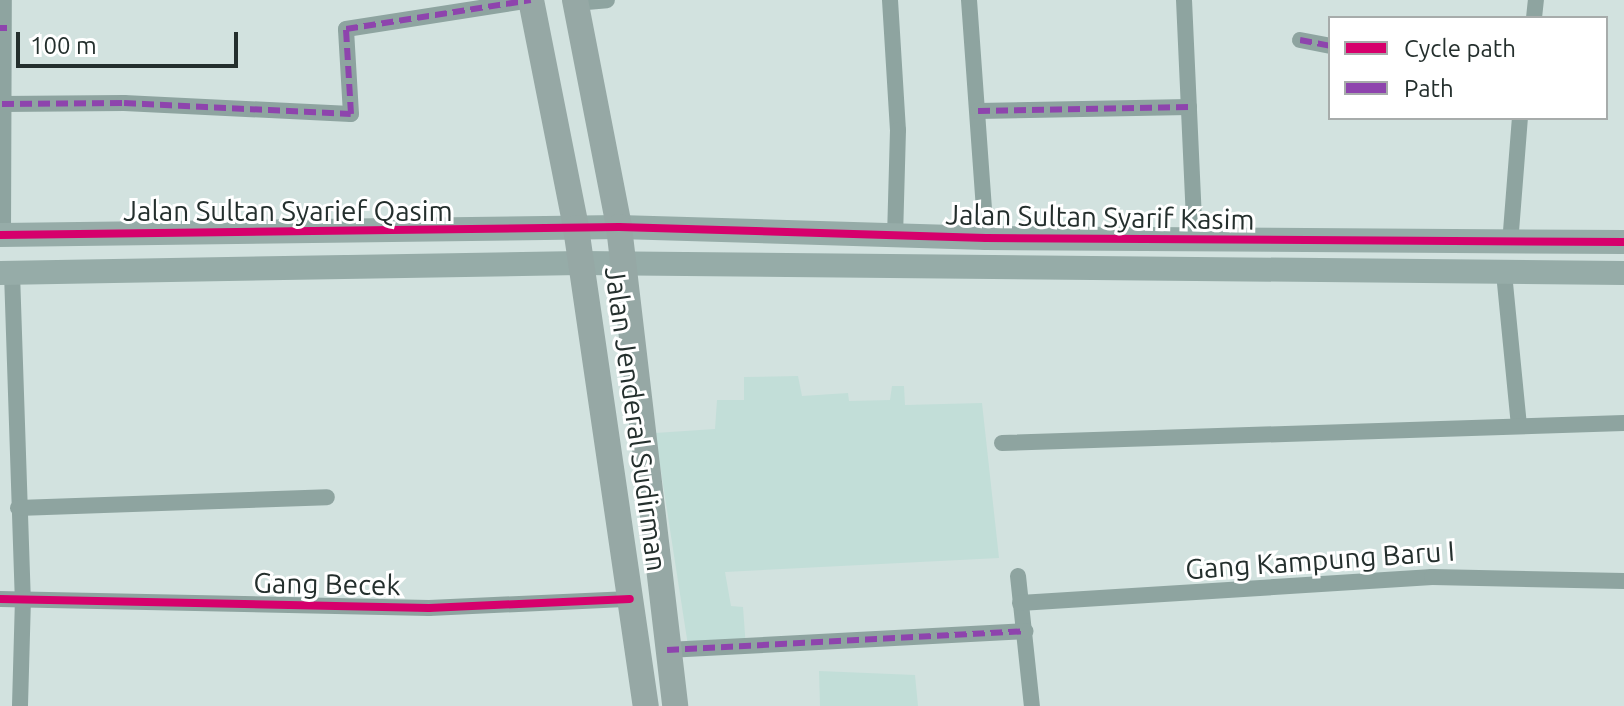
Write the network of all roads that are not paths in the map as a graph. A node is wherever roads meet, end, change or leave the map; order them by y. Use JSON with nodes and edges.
{"nodes":[{"id":1,"x":4,"y":0,"type":"edge"},
{"id":2,"x":531,"y":0,"type":"edge"},
{"id":3,"x":607,"y":0,"type":"edge"},
{"id":4,"x":890,"y":0,"type":"edge"},
{"id":5,"x":969,"y":0,"type":"edge"},
{"id":6,"x":1184,"y":0,"type":"edge"},
{"id":7,"x":575,"y":2,"type":"edge"},
{"id":8,"x":3,"y":28,"type":"edge"},
{"id":9,"x":1300,"y":40,"type":"dead end"},
{"id":10,"x":1328,"y":46,"type":"edge"},
{"id":11,"x":2,"y":104,"type":"edge"},
{"id":12,"x":1189,"y":107,"type":"junction"},
{"id":13,"x":978,"y":111,"type":"junction"},
{"id":14,"x":1520,"y":120,"type":"edge"},
{"id":15,"x":619,"y":227,"type":"junction"},
{"id":16,"x":576,"y":228,"type":"junction"},
{"id":17,"x":2,"y":235,"type":"edge"},
{"id":18,"x":895,"y":236,"type":"junction"},
{"id":19,"x":986,"y":238,"type":"junction"},
{"id":20,"x":1195,"y":240,"type":"junction"},
{"id":21,"x":1624,"y":242,"type":"edge"},
{"id":22,"x":1510,"y":244,"type":"junction"},
{"id":23,"x":580,"y":263,"type":"junction"},
{"id":24,"x":622,"y":264,"type":"junction"},
{"id":25,"x":6,"y":273,"type":"edge"},
{"id":26,"x":1504,"y":273,"type":"junction"},
{"id":27,"x":1624,"y":273,"type":"edge"},
{"id":28,"x":1624,"y":423,"type":"edge"},
{"id":29,"x":1519,"y":425,"type":"junction"},
{"id":30,"x":8,"y":435,"type":"edge"},
{"id":31,"x":1002,"y":443,"type":"dead end"},
{"id":32,"x":327,"y":497,"type":"dead end"},
{"id":33,"x":18,"y":508,"type":"junction"},
{"id":34,"x":1018,"y":576,"type":"dead end"},
{"id":35,"x":1624,"y":581,"type":"edge"},
{"id":36,"x":23,"y":598,"type":"junction"},
{"id":37,"x":0,"y":599,"type":"edge"},
{"id":38,"x":630,"y":599,"type":"junction"},
{"id":39,"x":1020,"y":603,"type":"junction"},
{"id":40,"x":1025,"y":631,"type":"junction"},
{"id":41,"x":667,"y":650,"type":"junction"},
{"id":42,"x":20,"y":706,"type":"edge"},
{"id":43,"x":646,"y":706,"type":"edge"},
{"id":44,"x":675,"y":706,"type":"edge"},
{"id":45,"x":1032,"y":706,"type":"edge"}],
"edges":[{"from":1,"to":8,"type":"street"},
{"from":2,"to":11,"type":"street"},
{"from":2,"to":16,"type":"main road","name":"Jalan Jenderal Sudirman"},
{"from":3,"to":7,"type":"street"},
{"from":4,"to":18,"type":"street"},
{"from":5,"to":13,"type":"street"},
{"from":6,"to":12,"type":"street"},
{"from":7,"to":15,"type":"main road","name":"Jalan Jenderal Sudirman"},
{"from":8,"to":11,"type":"street"},
{"from":9,"to":10,"type":"street"},
{"from":11,"to":17,"type":"street"},
{"from":12,"to":13,"type":"street"},
{"from":12,"to":20,"type":"street"},
{"from":13,"to":19,"type":"street"},
{"from":14,"to":22,"type":"street"},
{"from":15,"to":16,"type":"street","name":"Jalan Sultan Syarif Kasim"},
{"from":15,"to":18,"type":"street","name":"Jalan Sultan Syarif Kasim"},
{"from":15,"to":24,"type":"main road","name":"Jalan Jenderal Sudirman"},
{"from":16,"to":17,"type":"street","name":"Jalan Sultan Syarief Qasim"},
{"from":16,"to":23,"type":"main road","name":"Jalan Jenderal Sudirman"},
{"from":18,"to":19,"type":"street","name":"Jalan Sultan Syarif Kasim"},
{"from":19,"to":20,"type":"street","name":"Jalan Sultan Syarif Kasim"},
{"from":20,"to":22,"type":"street","name":"Jalan Sultan Syarif Kasim"},
{"from":21,"to":22,"type":"street","name":"Jalan Sultan Syarif Kasim"},
{"from":23,"to":24,"type":"street","name":"Jalan Sultan Syarif Kasim"},
{"from":23,"to":25,"type":"street","name":"Jalan Sultan Syarif Kasim"},
{"from":23,"to":38,"type":"main road","name":"Jalan Jenderal Sudirman"},
{"from":24,"to":26,"type":"street","name":"Jalan Sultan Syarif Kasim"},
{"from":24,"to":41,"type":"main road","name":"Jalan Jenderal Sudirman"},
{"from":25,"to":30,"type":"street"},
{"from":26,"to":27,"type":"street","name":"Jalan Sultan Syarif Kasim"},
{"from":26,"to":29,"type":"street"},
{"from":28,"to":29,"type":"street"},
{"from":29,"to":31,"type":"street"},
{"from":30,"to":33,"type":"street"},
{"from":32,"to":33,"type":"street"},
{"from":33,"to":36,"type":"street"},
{"from":34,"to":39,"type":"street"},
{"from":35,"to":39,"type":"street","name":"Gang Kampung Baru I"},
{"from":36,"to":37,"type":"street","name":"Gang Becek"},
{"from":36,"to":38,"type":"street","name":"Gang Becek"},
{"from":36,"to":42,"type":"street"},
{"from":38,"to":43,"type":"main road","name":"Jalan Jenderal Sudirman"},
{"from":39,"to":40,"type":"street"},
{"from":40,"to":41,"type":"street"},
{"from":40,"to":45,"type":"street"},
{"from":41,"to":44,"type":"main road","name":"Jalan Jenderal Sudirman"}]}
